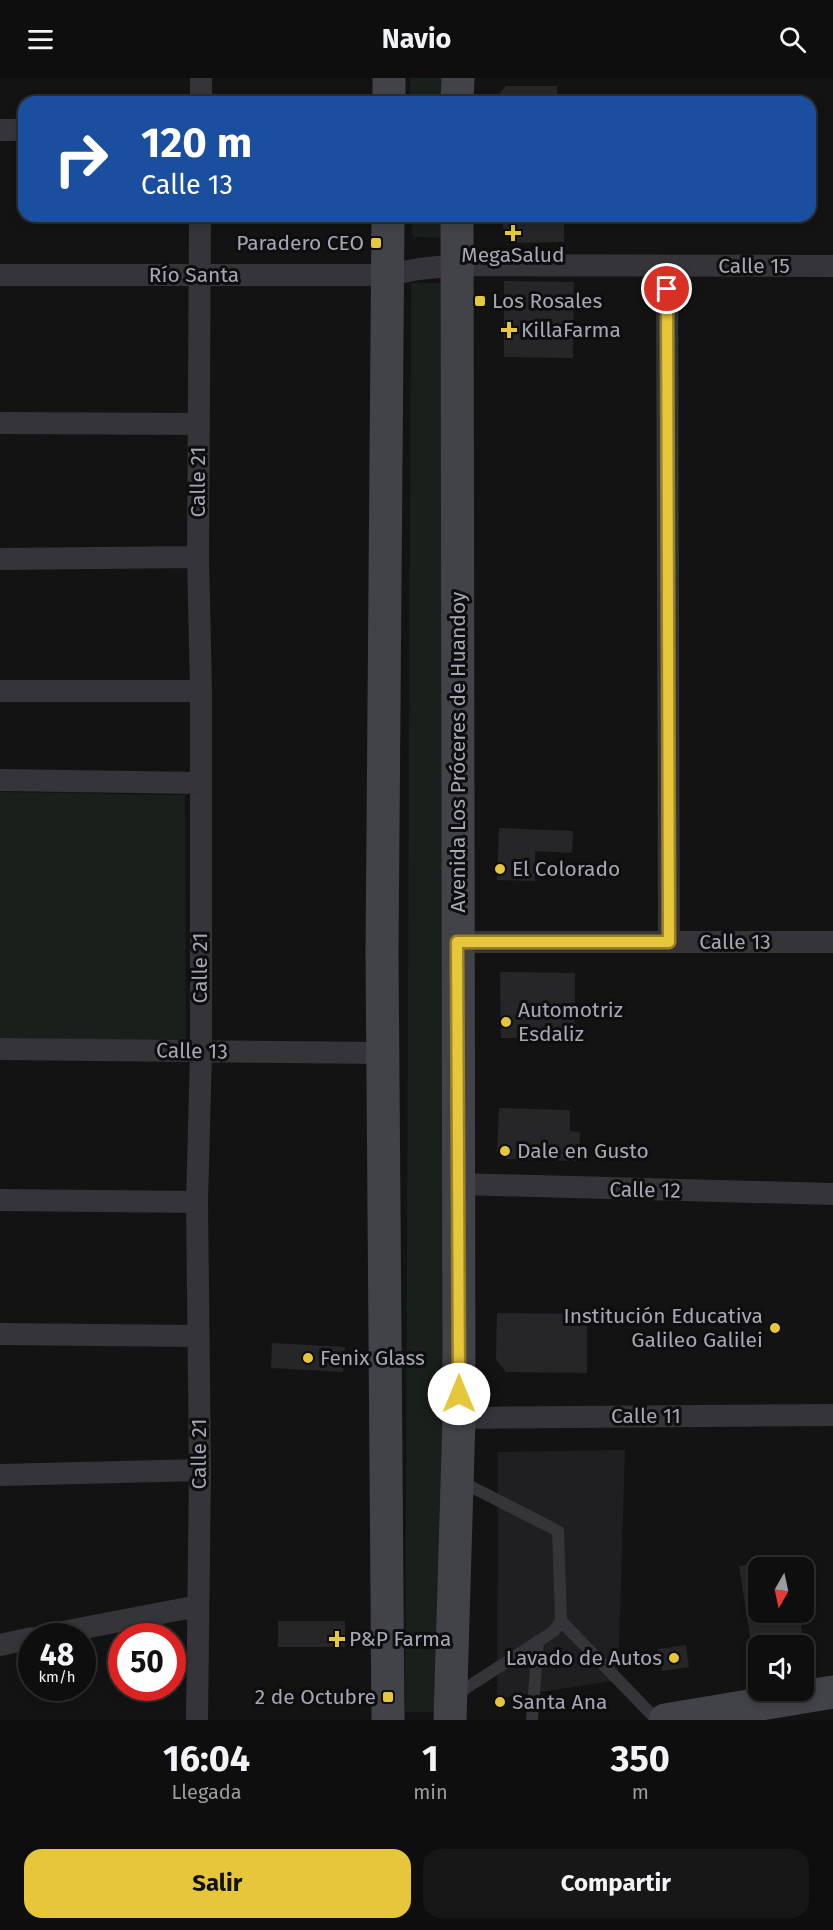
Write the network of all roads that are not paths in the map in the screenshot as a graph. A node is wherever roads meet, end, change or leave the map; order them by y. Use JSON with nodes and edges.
{"nodes":[{"id":1,"x":201,"y":78,"type":"edge"},
{"id":2,"x":389,"y":78,"type":"edge"},
{"id":3,"x":458,"y":78,"type":"edge"},
{"id":4,"x":201,"y":96,"type":"edge"},
{"id":5,"x":389,"y":96,"type":"edge"},
{"id":6,"x":458,"y":96,"type":"edge"},
{"id":7,"x":0,"y":130,"type":"edge"},
{"id":8,"x":18,"y":130,"type":"edge"},
{"id":9,"x":200,"y":222,"type":"edge"},
{"id":10,"x":388,"y":222,"type":"edge"},
{"id":11,"x":457,"y":222,"type":"edge"},
{"id":12,"x":457,"y":266,"type":"junction"},
{"id":13,"x":667,"y":266,"type":"junction"},
{"id":14,"x":833,"y":266,"type":"edge"},
{"id":15,"x":0,"y":275,"type":"edge"},
{"id":16,"x":199,"y":275,"type":"junction"},
{"id":17,"x":388,"y":275,"type":"junction"},
{"id":18,"x":0,"y":423,"type":"edge"},
{"id":19,"x":198,"y":424,"type":"junction"},
{"id":20,"x":198,"y":557,"type":"junction"},
{"id":21,"x":0,"y":559,"type":"edge"},
{"id":22,"x":0,"y":691,"type":"edge"},
{"id":23,"x":201,"y":691,"type":"junction"},
{"id":24,"x":0,"y":780,"type":"edge"},
{"id":25,"x":201,"y":783,"type":"junction"},
{"id":26,"x":457,"y":942,"type":"junction"},
{"id":27,"x":669,"y":942,"type":"junction"},
{"id":28,"x":833,"y":942,"type":"edge"},
{"id":29,"x":0,"y":1049,"type":"edge"},
{"id":30,"x":201,"y":1052,"type":"junction"},
{"id":31,"x":383,"y":1053,"type":"junction"},
{"id":32,"x":458,"y":1184,"type":"junction"},
{"id":33,"x":833,"y":1194,"type":"edge"},
{"id":34,"x":0,"y":1200,"type":"edge"},
{"id":35,"x":197,"y":1202,"type":"junction"},
{"id":36,"x":0,"y":1334,"type":"edge"},
{"id":37,"x":198,"y":1336,"type":"junction"},
{"id":38,"x":833,"y":1415,"type":"edge"},
{"id":39,"x":459,"y":1418,"type":"junction"},
{"id":40,"x":200,"y":1470,"type":"junction"},
{"id":41,"x":0,"y":1475,"type":"edge"},
{"id":42,"x":457,"y":1479,"type":"junction"},
{"id":43,"x":198,"y":1606,"type":"junction"},
{"id":44,"x":561,"y":1621,"type":"junction"},
{"id":45,"x":96,"y":1626,"type":"edge"},
{"id":46,"x":18,"y":1641,"type":"edge"},
{"id":47,"x":538,"y":1641,"type":"junction"},
{"id":48,"x":0,"y":1645,"type":"edge"},
{"id":49,"x":833,"y":1692,"type":"edge"},
{"id":50,"x":451,"y":1709,"type":"edge"},
{"id":51,"x":197,"y":1720,"type":"edge"},
{"id":52,"x":388,"y":1720,"type":"edge"},
{"id":53,"x":532,"y":1720,"type":"edge"},
{"id":54,"x":657,"y":1720,"type":"edge"},
{"id":55,"x":665,"y":1720,"type":"edge"}],
"edges":[{"from":1,"to":4,"type":"street"},
{"from":2,"to":5,"type":"main road"},
{"from":3,"to":6,"type":"main road"},
{"from":7,"to":8,"type":"street"},
{"from":9,"to":16,"type":"street","name":"Calle 21"},
{"from":10,"to":17,"type":"main road"},
{"from":11,"to":12,"type":"main road","name":"Avenida Los Próceres de Huandoy"},
{"from":12,"to":13,"type":"street","name":"Calle 15"},
{"from":12,"to":17,"type":"street","name":"Calle 15"},
{"from":12,"to":26,"type":"main road","name":"Avenida Los Próceres de Huandoy"},
{"from":13,"to":14,"type":"street","name":"Calle 15"},
{"from":13,"to":27,"type":"street"},
{"from":15,"to":16,"type":"street","name":"Río Santa"},
{"from":16,"to":17,"type":"street","name":"Río Santa"},
{"from":16,"to":19,"type":"street","name":"Calle 21"},
{"from":17,"to":31,"type":"main road"},
{"from":18,"to":19,"type":"street"},
{"from":19,"to":20,"type":"street","name":"Calle 21"},
{"from":20,"to":21,"type":"street"},
{"from":20,"to":23,"type":"street","name":"Calle 21"},
{"from":22,"to":23,"type":"street"},
{"from":23,"to":25,"type":"street","name":"Calle 21"},
{"from":24,"to":25,"type":"street"},
{"from":25,"to":30,"type":"street","name":"Calle 21"},
{"from":26,"to":27,"type":"street","name":"Calle 13"},
{"from":26,"to":32,"type":"main road","name":"Avenida Los Próceres de Huandoy"},
{"from":27,"to":28,"type":"street","name":"Calle 13"},
{"from":29,"to":30,"type":"street","name":"Calle 13"},
{"from":30,"to":31,"type":"street","name":"Calle 13"},
{"from":30,"to":35,"type":"street","name":"Calle 21"},
{"from":31,"to":52,"type":"main road"},
{"from":32,"to":33,"type":"street","name":"Calle 12"},
{"from":32,"to":39,"type":"main road","name":"Avenida Los Próceres de Huandoy"},
{"from":34,"to":35,"type":"street"},
{"from":35,"to":37,"type":"street","name":"Calle 21"},
{"from":36,"to":37,"type":"street"},
{"from":37,"to":40,"type":"street","name":"Calle 21"},
{"from":38,"to":39,"type":"street","name":"Calle 11"},
{"from":39,"to":42,"type":"main road","name":"Avenida Los Próceres de Huandoy"},
{"from":40,"to":41,"type":"street"},
{"from":40,"to":43,"type":"street","name":"Calle 21"},
{"from":42,"to":44,"type":"lane"},
{"from":42,"to":50,"type":"main road","name":"Avenida Los Próceres de Huandoy"},
{"from":43,"to":45,"type":"street"},
{"from":43,"to":51,"type":"street","name":"Calle 21"},
{"from":44,"to":47,"type":"lane"},
{"from":44,"to":54,"type":"lane"},
{"from":46,"to":48,"type":"street"},
{"from":47,"to":50,"type":"lane"},
{"from":47,"to":53,"type":"lane"},
{"from":49,"to":55,"type":"main road"}]}
